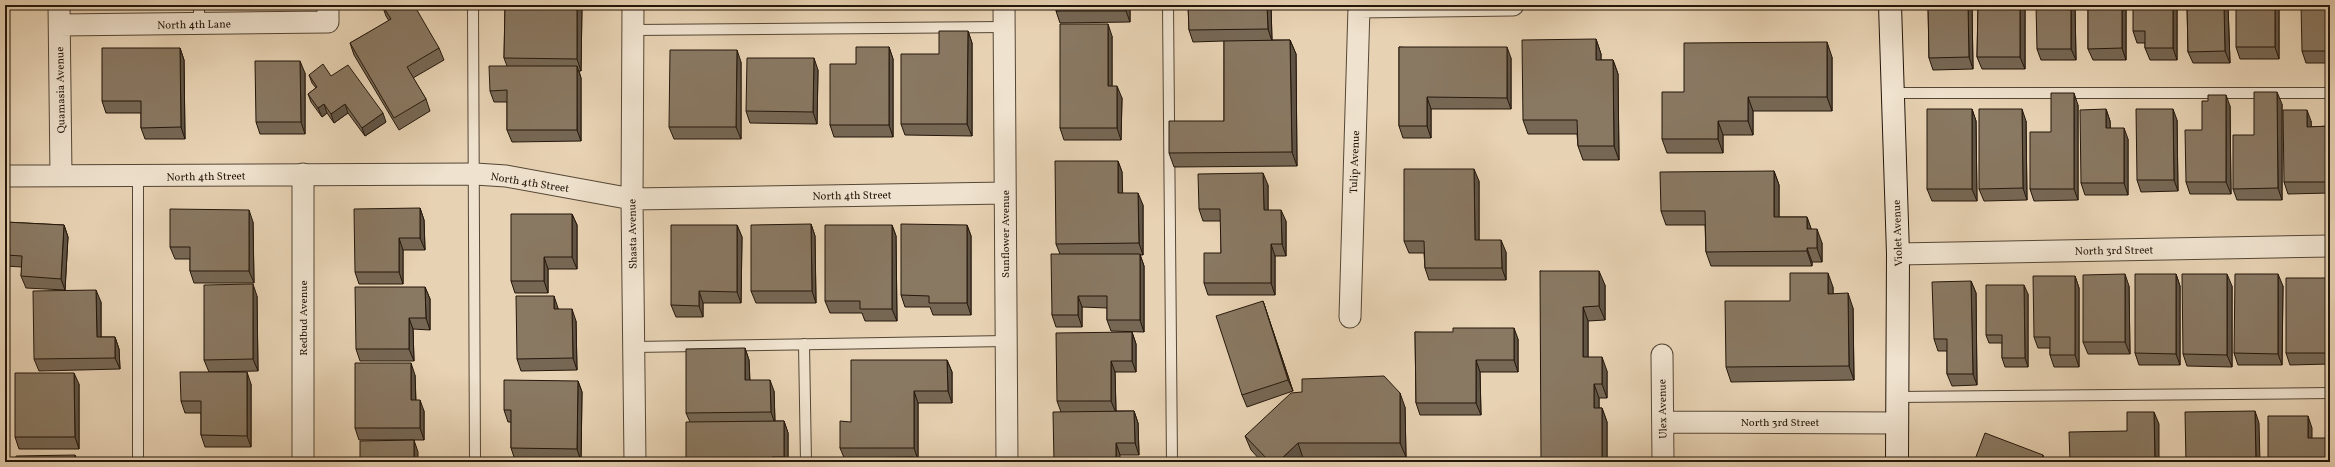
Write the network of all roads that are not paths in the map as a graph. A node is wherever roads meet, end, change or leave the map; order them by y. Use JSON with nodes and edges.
{"nodes":[{"id":1,"x":473,"y":5,"type":"edge"},
{"id":2,"x":633,"y":5,"type":"edge"},
{"id":3,"x":1004,"y":5,"type":"edge"},
{"id":4,"x":1168,"y":5,"type":"edge"},
{"id":5,"x":1513,"y":5,"type":"edge"},
{"id":6,"x":1890,"y":5,"type":"edge"},
{"id":7,"x":199,"y":14,"type":"edge"},
{"id":8,"x":328,"y":14,"type":"edge"},
{"id":9,"x":60,"y":15,"type":"edge"},
{"id":10,"x":1004,"y":27,"type":"junction"},
{"id":11,"x":633,"y":30,"type":"junction"},
{"id":12,"x":1892,"y":93,"type":"junction"},
{"id":13,"x":2330,"y":93,"type":"edge"},
{"id":14,"x":303,"y":174,"type":"junction"},
{"id":15,"x":475,"y":174,"type":"junction"},
{"id":16,"x":5,"y":176,"type":"edge"},
{"id":17,"x":61,"y":176,"type":"junction"},
{"id":18,"x":138,"y":176,"type":"junction"},
{"id":19,"x":1005,"y":192,"type":"junction"},
{"id":20,"x":632,"y":199,"type":"junction"},
{"id":21,"x":2330,"y":246,"type":"edge"},
{"id":22,"x":1898,"y":254,"type":"junction"},
{"id":23,"x":1350,"y":317,"type":"dead end"},
{"id":24,"x":1006,"y":341,"type":"junction"},
{"id":25,"x":804,"y":344,"type":"junction"},
{"id":26,"x":634,"y":346,"type":"junction"},
{"id":27,"x":1662,"y":355,"type":"dead end"},
{"id":28,"x":2330,"y":393,"type":"edge"},
{"id":29,"x":1897,"y":396,"type":"junction"},
{"id":30,"x":1663,"y":422,"type":"junction"},
{"id":31,"x":1897,"y":423,"type":"junction"},
{"id":32,"x":138,"y":462,"type":"edge"},
{"id":33,"x":303,"y":462,"type":"edge"},
{"id":34,"x":475,"y":462,"type":"edge"},
{"id":35,"x":635,"y":462,"type":"edge"},
{"id":36,"x":806,"y":462,"type":"edge"},
{"id":37,"x":1007,"y":462,"type":"edge"},
{"id":38,"x":1172,"y":462,"type":"edge"},
{"id":39,"x":1663,"y":462,"type":"edge"},
{"id":40,"x":1897,"y":462,"type":"edge"}],
"edges":[{"from":1,"to":15,"type":"lane"},
{"from":2,"to":11,"type":"street","name":"Shasta Avenue"},
{"from":3,"to":10,"type":"street","name":"Sunflower Avenue"},
{"from":4,"to":38,"type":"lane"},
{"from":5,"to":23,"type":"street","name":"Tulip Avenue"},
{"from":6,"to":12,"type":"street","name":"Violet Avenue"},
{"from":7,"to":8,"type":"street","name":"North 4th Lane"},
{"from":7,"to":9,"type":"street","name":"North 4th Lane"},
{"from":9,"to":17,"type":"street","name":"Quamasia Avenue"},
{"from":10,"to":11,"type":"lane"},
{"from":10,"to":19,"type":"street","name":"Sunflower Avenue"},
{"from":11,"to":20,"type":"street","name":"Shasta Avenue"},
{"from":12,"to":13,"type":"lane"},
{"from":12,"to":22,"type":"street","name":"Violet Avenue"},
{"from":14,"to":15,"type":"street","name":"North 4th Street"},
{"from":14,"to":18,"type":"street","name":"North 4th Street"},
{"from":14,"to":33,"type":"street","name":"Redbud Avenue"},
{"from":15,"to":20,"type":"street","name":"North 4th Street"},
{"from":15,"to":34,"type":"lane"},
{"from":16,"to":17,"type":"street","name":"North 4th Street"},
{"from":17,"to":18,"type":"street","name":"North 4th Street"},
{"from":18,"to":32,"type":"lane"},
{"from":19,"to":20,"type":"street","name":"North 4th Street"},
{"from":19,"to":24,"type":"street","name":"Sunflower Avenue"},
{"from":20,"to":26,"type":"street","name":"Shasta Avenue"},
{"from":21,"to":22,"type":"street","name":"North 3rd Street"},
{"from":22,"to":29,"type":"street","name":"Violet Avenue"},
{"from":24,"to":25,"type":"lane"},
{"from":24,"to":37,"type":"street","name":"Sunflower Avenue"},
{"from":25,"to":26,"type":"lane"},
{"from":25,"to":36,"type":"lane"},
{"from":26,"to":35,"type":"street","name":"Shasta Avenue"},
{"from":27,"to":30,"type":"street","name":"Ulex Avenue"},
{"from":28,"to":29,"type":"lane"},
{"from":29,"to":31,"type":"street","name":"Violet Avenue"},
{"from":30,"to":31,"type":"street","name":"North 3rd Street"},
{"from":30,"to":39,"type":"street","name":"Ulex Avenue"},
{"from":31,"to":40,"type":"street","name":"Violet Avenue"}]}
